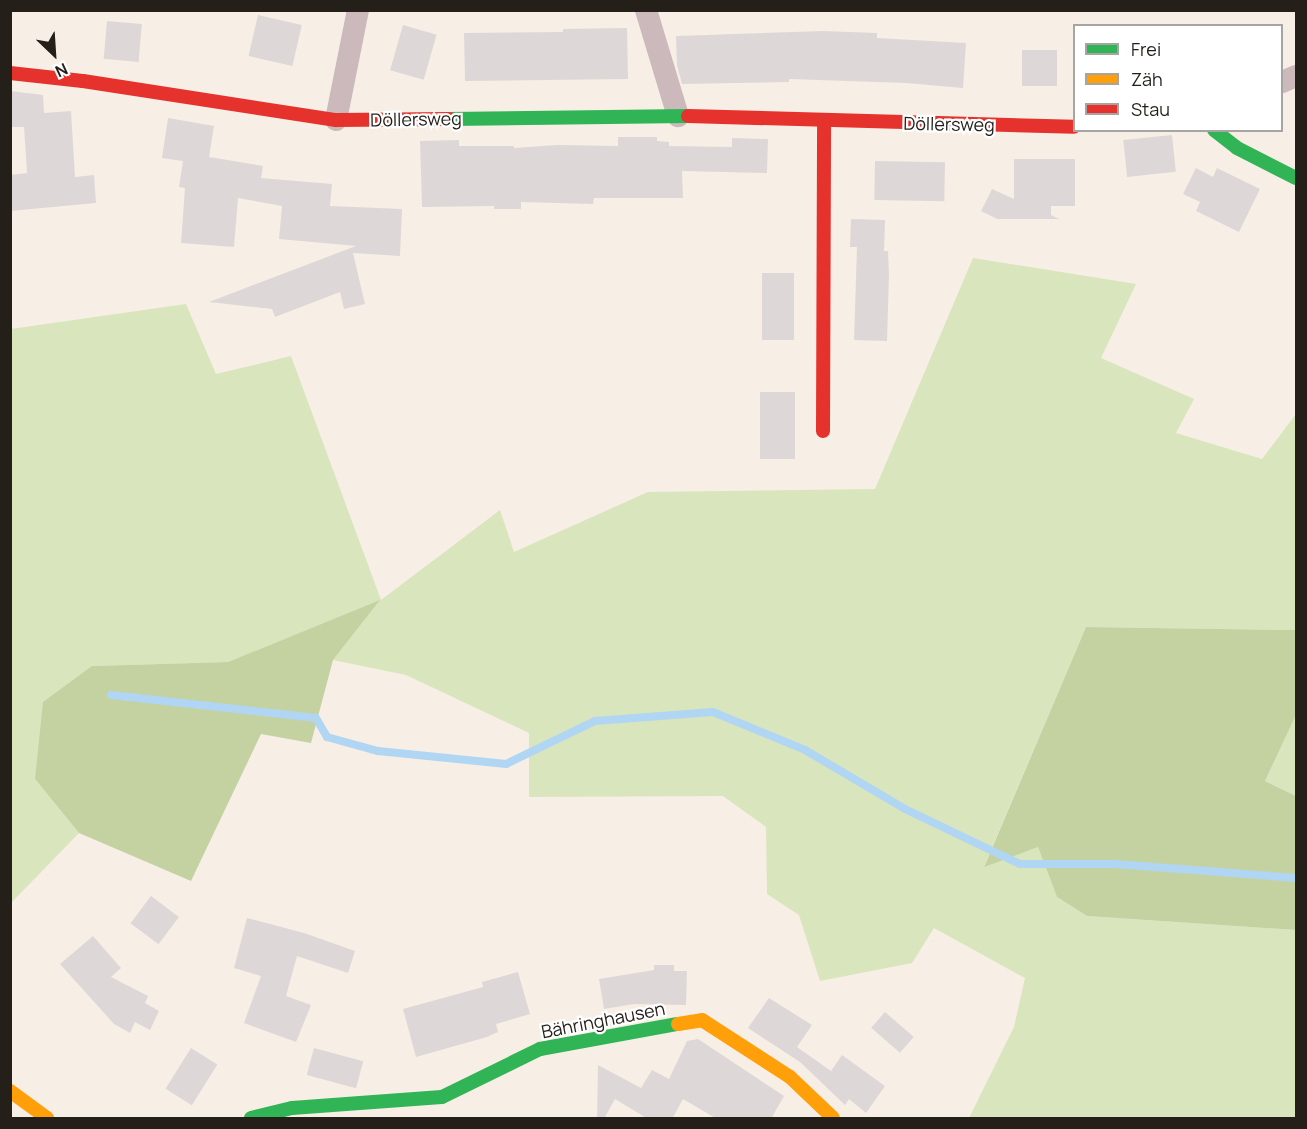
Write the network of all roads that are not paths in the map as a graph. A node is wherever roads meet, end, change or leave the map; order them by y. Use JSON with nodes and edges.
{"nodes":[{"id":1,"x":357,"y":10,"type":"edge"},
{"id":2,"x":646,"y":10,"type":"edge"},
{"id":3,"x":10,"y":73,"type":"edge"},
{"id":4,"x":678,"y":116,"type":"junction"},
{"id":5,"x":336,"y":120,"type":"junction"},
{"id":6,"x":824,"y":121,"type":"junction"},
{"id":7,"x":1073,"y":127,"type":"edge"},
{"id":8,"x":1217,"y":132,"type":"edge"},
{"id":9,"x":1296,"y":178,"type":"edge"},
{"id":10,"x":823,"y":431,"type":"dead end"},
{"id":11,"x":10,"y":1091,"type":"edge"},
{"id":12,"x":47,"y":1119,"type":"edge"},
{"id":13,"x":251,"y":1119,"type":"edge"},
{"id":14,"x":833,"y":1119,"type":"edge"}],
"edges":[{"from":1,"to":5,"type":"street"},
{"from":2,"to":4,"type":"street"},
{"from":3,"to":5,"type":"street","name":"Döllersweg"},
{"from":4,"to":5,"type":"street","name":"Döllersweg"},
{"from":4,"to":6,"type":"street","name":"Döllersweg"},
{"from":6,"to":7,"type":"street","name":"Döllersweg"},
{"from":6,"to":10,"type":"street"},
{"from":8,"to":9,"type":"street"},
{"from":11,"to":12,"type":"street"},
{"from":13,"to":14,"type":"street","name":"Bähringhausen"}]}
